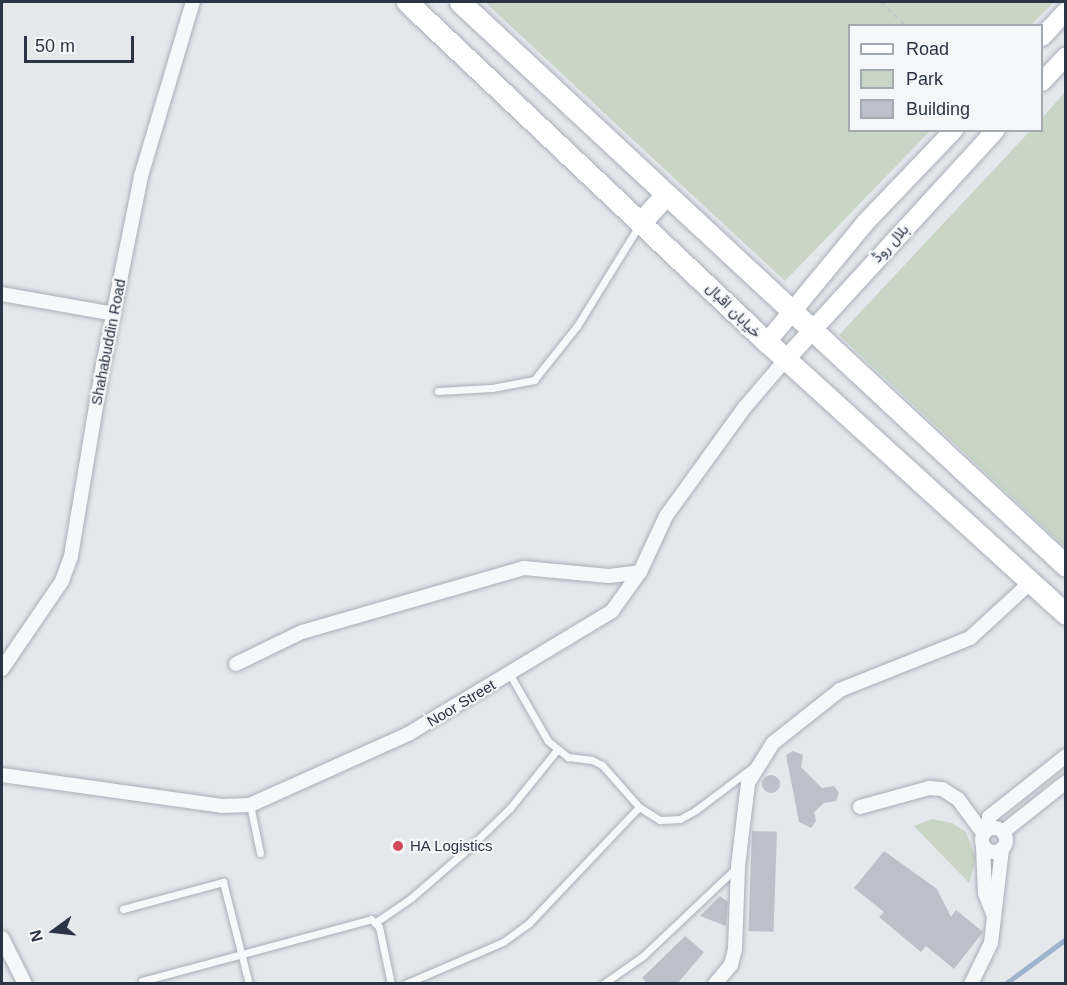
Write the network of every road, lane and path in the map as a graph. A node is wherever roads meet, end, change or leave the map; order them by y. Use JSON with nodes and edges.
{"nodes":[{"id":1,"x":193,"y":2,"type":"edge"},
{"id":2,"x":407,"y":2,"type":"edge"},
{"id":3,"x":460,"y":2,"type":"edge"},
{"id":4,"x":880,"y":2,"type":"edge"},
{"id":5,"x":1065,"y":11,"type":"edge"},
{"id":6,"x":904,"y":24,"type":"edge"},
{"id":7,"x":1043,"y":35,"type":"edge"},
{"id":8,"x":1065,"y":56,"type":"edge"},
{"id":9,"x":1043,"y":80,"type":"edge"},
{"id":10,"x":952,"y":132,"type":"edge"},
{"id":11,"x":994,"y":132,"type":"edge"},
{"id":12,"x":666,"y":194,"type":"junction"},
{"id":13,"x":642,"y":221,"type":"junction"},
{"id":14,"x":2,"y":294,"type":"edge"},
{"id":15,"x":791,"y":309,"type":"junction"},
{"id":16,"x":114,"y":314,"type":"junction"},
{"id":17,"x":810,"y":329,"type":"junction"},
{"id":18,"x":767,"y":342,"type":"junction"},
{"id":19,"x":787,"y":358,"type":"junction"},
{"id":20,"x":438,"y":392,"type":"dead end"},
{"id":21,"x":1060,"y":561,"type":"edge"},
{"id":22,"x":639,"y":572,"type":"junction"},
{"id":23,"x":1032,"y":582,"type":"junction"},
{"id":24,"x":1065,"y":614,"type":"edge"},
{"id":25,"x":236,"y":664,"type":"dead end"},
{"id":26,"x":2,"y":669,"type":"edge"},
{"id":27,"x":509,"y":673,"type":"junction"},
{"id":28,"x":557,"y":750,"type":"junction"},
{"id":29,"x":1065,"y":756,"type":"edge"},
{"id":30,"x":758,"y":764,"type":"junction"},
{"id":31,"x":2,"y":775,"type":"edge"},
{"id":32,"x":1065,"y":782,"type":"edge"},
{"id":33,"x":250,"y":805,"type":"junction"},
{"id":34,"x":639,"y":807,"type":"junction"},
{"id":35,"x":860,"y":807,"type":"dead end"},
{"id":36,"x":1004,"y":832,"type":"junction"},
{"id":37,"x":985,"y":836,"type":"junction"},
{"id":38,"x":1002,"y":849,"type":"junction"},
{"id":39,"x":260,"y":853,"type":"dead end"},
{"id":40,"x":738,"y":866,"type":"junction"},
{"id":41,"x":123,"y":909,"type":"dead end"},
{"id":42,"x":993,"y":914,"type":"junction"},
{"id":43,"x":376,"y":922,"type":"junction"},
{"id":44,"x":2,"y":938,"type":"edge"},
{"id":45,"x":241,"y":953,"type":"junction"},
{"id":46,"x":142,"y":981,"type":"dead end"},
{"id":47,"x":25,"y":984,"type":"edge"},
{"id":48,"x":249,"y":984,"type":"edge"},
{"id":49,"x":391,"y":984,"type":"edge"},
{"id":50,"x":405,"y":984,"type":"edge"},
{"id":51,"x":603,"y":984,"type":"edge"},
{"id":52,"x":715,"y":984,"type":"edge"},
{"id":53,"x":971,"y":984,"type":"edge"}],
"edges":[{"from":1,"to":16,"type":"street","name":"Shahabuddin Road"},
{"from":2,"to":13,"type":"main road","name":"خیابان اقبال"},
{"from":3,"to":12,"type":"main road"},
{"from":4,"to":6,"type":"path"},
{"from":5,"to":7,"type":"street"},
{"from":8,"to":9,"type":"street"},
{"from":10,"to":15,"type":"street","name":"ہلال روڈ"},
{"from":11,"to":17,"type":"street","name":"ہلال روڈ"},
{"from":12,"to":13,"type":"main road"},
{"from":12,"to":15,"type":"main road"},
{"from":13,"to":18,"type":"main road","name":"خیابان اقبال"},
{"from":13,"to":20,"type":"lane"},
{"from":14,"to":16,"type":"street"},
{"from":15,"to":17,"type":"main road"},
{"from":15,"to":18,"type":"street","name":"ہلال روڈ"},
{"from":16,"to":26,"type":"street","name":"Shahabuddin Road"},
{"from":17,"to":19,"type":"street","name":"ہلال روڈ"},
{"from":17,"to":21,"type":"main road"},
{"from":18,"to":19,"type":"main road","name":"خیابان اقبال"},
{"from":19,"to":22,"type":"street","name":"Noor Street"},
{"from":19,"to":23,"type":"main road","name":"خیابان اقبال"},
{"from":21,"to":23,"type":"main road"},
{"from":22,"to":25,"type":"street"},
{"from":22,"to":27,"type":"street","name":"Noor Street"},
{"from":23,"to":24,"type":"main road","name":"خیابان اقبال"},
{"from":23,"to":30,"type":"street"},
{"from":27,"to":28,"type":"lane"},
{"from":27,"to":33,"type":"street","name":"Noor Street"},
{"from":28,"to":34,"type":"lane"},
{"from":28,"to":43,"type":"lane"},
{"from":29,"to":37,"type":"street"},
{"from":30,"to":34,"type":"lane"},
{"from":30,"to":40,"type":"street"},
{"from":31,"to":33,"type":"street","name":"Noor Street"},
{"from":32,"to":36,"type":"street"},
{"from":33,"to":39,"type":"lane"},
{"from":34,"to":50,"type":"lane"},
{"from":35,"to":37,"type":"street"},
{"from":36,"to":37,"type":"street"},
{"from":36,"to":38,"type":"street"},
{"from":37,"to":38,"type":"street"},
{"from":37,"to":42,"type":"street"},
{"from":38,"to":42,"type":"street"},
{"from":40,"to":51,"type":"lane"},
{"from":40,"to":52,"type":"street"},
{"from":41,"to":45,"type":"lane"},
{"from":42,"to":53,"type":"street"},
{"from":43,"to":45,"type":"lane"},
{"from":43,"to":49,"type":"lane"},
{"from":44,"to":47,"type":"street"},
{"from":45,"to":46,"type":"lane"},
{"from":45,"to":48,"type":"lane"}]}
